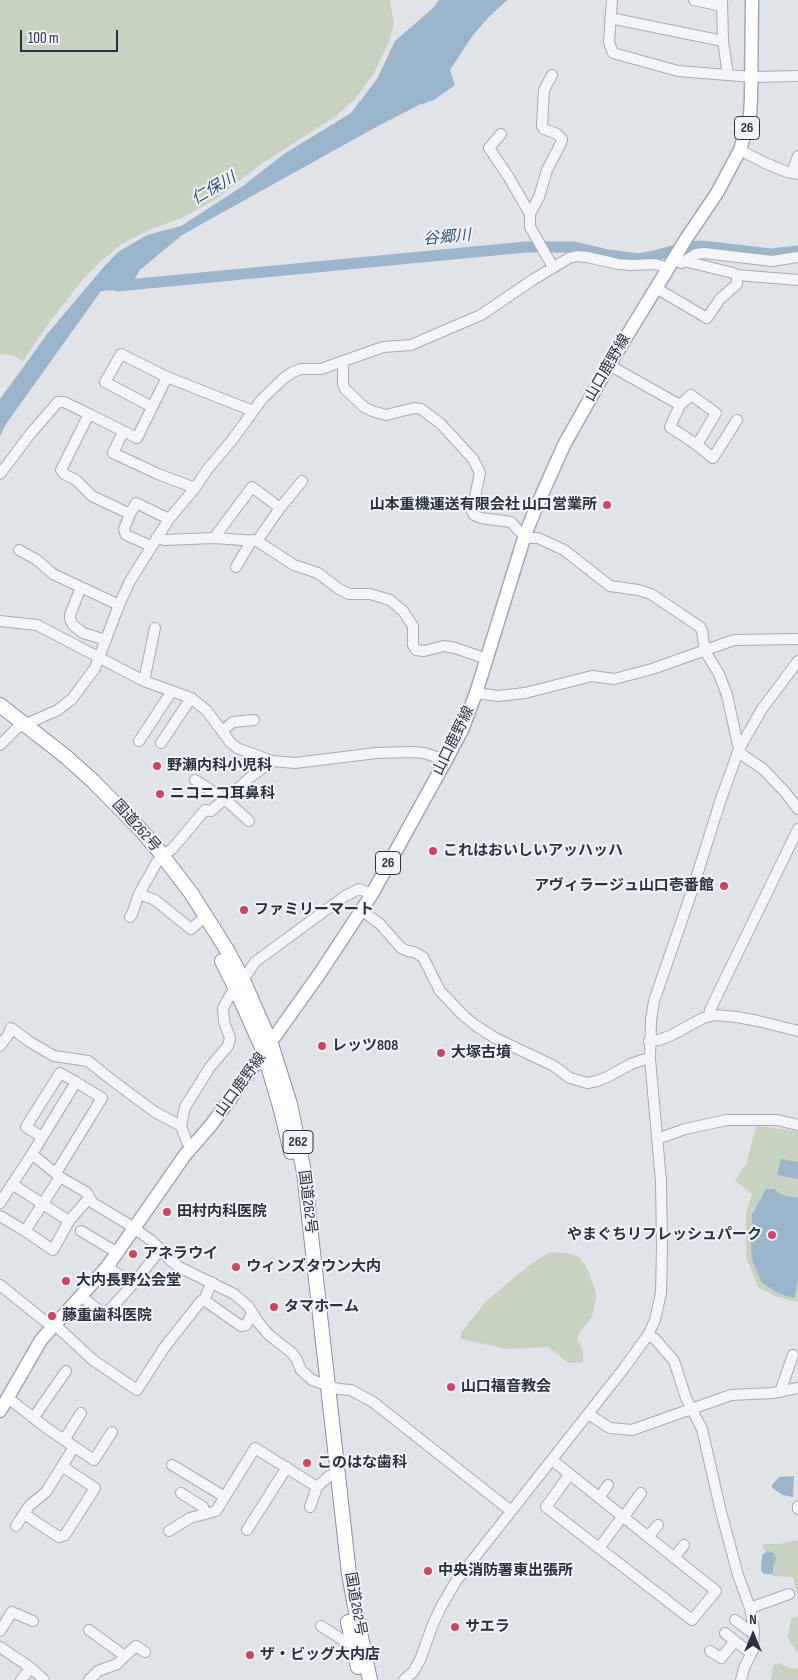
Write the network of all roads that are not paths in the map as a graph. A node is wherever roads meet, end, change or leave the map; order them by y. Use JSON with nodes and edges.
{"nodes":[{"id":1,"x":612,"y":0,"type":"edge"},
{"id":2,"x":694,"y":0,"type":"edge"},
{"id":3,"x":752,"y":0,"type":"edge"},
{"id":4,"x":722,"y":3,"type":"edge"},
{"id":5,"x":610,"y":18,"type":"junction"},
{"id":6,"x":723,"y":41,"type":"junction"},
{"id":7,"x":552,"y":75,"type":"dead end"},
{"id":8,"x":728,"y":75,"type":"junction"},
{"id":9,"x":798,"y":76,"type":"edge"},
{"id":10,"x":752,"y":77,"type":"junction"},
{"id":11,"x":501,"y":134,"type":"dead end"},
{"id":12,"x":740,"y":150,"type":"junction"},
{"id":13,"x":798,"y":156,"type":"edge"},
{"id":14,"x":795,"y":174,"type":"edge"},
{"id":15,"x":530,"y":214,"type":"junction"},
{"id":16,"x":798,"y":257,"type":"edge"},
{"id":17,"x":674,"y":263,"type":"junction"},
{"id":18,"x":553,"y":268,"type":"junction"},
{"id":19,"x":737,"y":275,"type":"junction"},
{"id":20,"x":798,"y":280,"type":"edge"},
{"id":21,"x":656,"y":288,"type":"junction"},
{"id":22,"x":343,"y":362,"type":"junction"},
{"id":23,"x":609,"y":365,"type":"junction"},
{"id":24,"x":167,"y":377,"type":"junction"},
{"id":25,"x":680,"y":406,"type":"junction"},
{"id":26,"x":152,"y":407,"type":"junction"},
{"id":27,"x":253,"y":410,"type":"junction"},
{"id":28,"x":89,"y":414,"type":"junction"},
{"id":29,"x":737,"y":420,"type":"dead end"},
{"id":30,"x":123,"y":432,"type":"junction"},
{"id":31,"x":697,"y":445,"type":"junction"},
{"id":32,"x":0,"y":474,"type":"edge"},
{"id":33,"x":302,"y":481,"type":"dead end"},
{"id":34,"x":195,"y":488,"type":"junction"},
{"id":35,"x":280,"y":508,"type":"junction"},
{"id":36,"x":130,"y":514,"type":"junction"},
{"id":37,"x":169,"y":519,"type":"junction"},
{"id":38,"x":525,"y":536,"type":"junction"},
{"id":39,"x":214,"y":538,"type":"junction"},
{"id":40,"x":254,"y":540,"type":"junction"},
{"id":41,"x":154,"y":542,"type":"junction"},
{"id":42,"x":19,"y":550,"type":"dead end"},
{"id":43,"x":236,"y":567,"type":"dead end"},
{"id":44,"x":81,"y":587,"type":"junction"},
{"id":45,"x":119,"y":605,"type":"junction"},
{"id":46,"x":0,"y":621,"type":"edge"},
{"id":47,"x":155,"y":628,"type":"dead end"},
{"id":48,"x":798,"y":639,"type":"edge"},
{"id":49,"x":106,"y":640,"type":"junction"},
{"id":50,"x":705,"y":651,"type":"junction"},
{"id":51,"x":100,"y":658,"type":"junction"},
{"id":52,"x":487,"y":659,"type":"junction"},
{"id":53,"x":798,"y":661,"type":"edge"},
{"id":54,"x":144,"y":681,"type":"junction"},
{"id":55,"x":172,"y":692,"type":"junction"},
{"id":56,"x":476,"y":693,"type":"junction"},
{"id":57,"x":191,"y":698,"type":"junction"},
{"id":58,"x":0,"y":705,"type":"edge"},
{"id":59,"x":0,"y":715,"type":"edge"},
{"id":60,"x":254,"y":720,"type":"dead end"},
{"id":61,"x":21,"y":726,"type":"junction"},
{"id":62,"x":222,"y":731,"type":"junction"},
{"id":63,"x":138,"y":741,"type":"dead end"},
{"id":64,"x":161,"y":743,"type":"dead end"},
{"id":65,"x":0,"y":745,"type":"edge"},
{"id":66,"x":739,"y":750,"type":"junction"},
{"id":67,"x":446,"y":760,"type":"junction"},
{"id":68,"x":272,"y":761,"type":"junction"},
{"id":69,"x":195,"y":780,"type":"dead end"},
{"id":70,"x":226,"y":800,"type":"junction"},
{"id":71,"x":798,"y":809,"type":"edge"},
{"id":72,"x":248,"y":821,"type":"dead end"},
{"id":73,"x":798,"y":829,"type":"edge"},
{"id":74,"x":160,"y":859,"type":"junction"},
{"id":75,"x":139,"y":894,"type":"junction"},
{"id":76,"x":372,"y":894,"type":"junction"},
{"id":77,"x":361,"y":910,"type":"junction"},
{"id":78,"x":130,"y":917,"type":"dead end"},
{"id":79,"x":199,"y":922,"type":"junction"},
{"id":80,"x":239,"y":983,"type":"junction"},
{"id":81,"x":709,"y":1016,"type":"junction"},
{"id":82,"x":798,"y":1031,"type":"edge"},
{"id":83,"x":650,"y":1042,"type":"junction"},
{"id":84,"x":0,"y":1046,"type":"edge"},
{"id":85,"x":268,"y":1048,"type":"junction"},
{"id":86,"x":650,"y":1059,"type":"junction"},
{"id":87,"x":76,"y":1082,"type":"junction"},
{"id":88,"x":798,"y":1125,"type":"edge"},
{"id":89,"x":181,"y":1126,"type":"junction"},
{"id":90,"x":42,"y":1137,"type":"junction"},
{"id":91,"x":657,"y":1139,"type":"junction"},
{"id":92,"x":192,"y":1146,"type":"junction"},
{"id":93,"x":32,"y":1154,"type":"junction"},
{"id":94,"x":58,"y":1175,"type":"junction"},
{"id":95,"x":12,"y":1184,"type":"junction"},
{"id":96,"x":89,"y":1198,"type":"junction"},
{"id":97,"x":0,"y":1203,"type":"edge"},
{"id":98,"x":42,"y":1204,"type":"junction"},
{"id":99,"x":0,"y":1216,"type":"edge"},
{"id":100,"x":69,"y":1221,"type":"junction"},
{"id":101,"x":134,"y":1229,"type":"junction"},
{"id":102,"x":25,"y":1231,"type":"junction"},
{"id":103,"x":81,"y":1231,"type":"dead end"},
{"id":104,"x":160,"y":1250,"type":"junction"},
{"id":105,"x":118,"y":1253,"type":"junction"},
{"id":106,"x":107,"y":1267,"type":"junction"},
{"id":107,"x":212,"y":1282,"type":"junction"},
{"id":108,"x":133,"y":1284,"type":"junction"},
{"id":109,"x":0,"y":1285,"type":"edge"},
{"id":110,"x":204,"y":1300,"type":"junction"},
{"id":111,"x":87,"y":1301,"type":"dead end"},
{"id":112,"x":254,"y":1315,"type":"junction"},
{"id":113,"x":54,"y":1324,"type":"junction"},
{"id":114,"x":648,"y":1334,"type":"junction"},
{"id":115,"x":793,"y":1355,"type":"dead end"},
{"id":116,"x":66,"y":1371,"type":"dead end"},
{"id":117,"x":324,"y":1384,"type":"junction"},
{"id":118,"x":798,"y":1388,"type":"edge"},
{"id":119,"x":780,"y":1392,"type":"junction"},
{"id":120,"x":8,"y":1398,"type":"junction"},
{"id":121,"x":692,"y":1408,"type":"junction"},
{"id":122,"x":0,"y":1411,"type":"edge"},
{"id":123,"x":81,"y":1413,"type":"dead end"},
{"id":124,"x":588,"y":1414,"type":"junction"},
{"id":125,"x":34,"y":1417,"type":"junction"},
{"id":126,"x":112,"y":1432,"type":"dead end"},
{"id":127,"x":64,"y":1440,"type":"junction"},
{"id":128,"x":74,"y":1447,"type":"junction"},
{"id":129,"x":552,"y":1460,"type":"junction"},
{"id":130,"x":172,"y":1465,"type":"dead end"},
{"id":131,"x":63,"y":1467,"type":"junction"},
{"id":132,"x":287,"y":1467,"type":"junction"},
{"id":133,"x":334,"y":1475,"type":"junction"},
{"id":134,"x":569,"y":1475,"type":"junction"},
{"id":135,"x":608,"y":1485,"type":"dead end"},
{"id":136,"x":317,"y":1487,"type":"junction"},
{"id":137,"x":181,"y":1493,"type":"dead end"},
{"id":138,"x":641,"y":1493,"type":"dead end"},
{"id":139,"x":225,"y":1497,"type":"junction"},
{"id":140,"x":599,"y":1498,"type":"junction"},
{"id":141,"x":310,"y":1507,"type":"dead end"},
{"id":142,"x":511,"y":1511,"type":"junction"},
{"id":143,"x":24,"y":1514,"type":"junction"},
{"id":144,"x":205,"y":1514,"type":"junction"},
{"id":145,"x":623,"y":1517,"type":"junction"},
{"id":146,"x":658,"y":1525,"type":"dead end"},
{"id":147,"x":16,"y":1526,"type":"dead end"},
{"id":148,"x":247,"y":1530,"type":"dead end"},
{"id":149,"x":169,"y":1531,"type":"dead end"},
{"id":150,"x":648,"y":1538,"type":"junction"},
{"id":151,"x":684,"y":1545,"type":"dead end"},
{"id":152,"x":600,"y":1547,"type":"junction"},
{"id":153,"x":674,"y":1558,"type":"junction"},
{"id":154,"x":789,"y":1594,"type":"dead end"},
{"id":155,"x":750,"y":1608,"type":"junction"},
{"id":156,"x":735,"y":1620,"type":"dead end"},
{"id":157,"x":33,"y":1621,"type":"dead end"},
{"id":158,"x":321,"y":1626,"type":"dead end"},
{"id":159,"x":89,"y":1630,"type":"dead end"},
{"id":160,"x":0,"y":1631,"type":"edge"},
{"id":161,"x":754,"y":1632,"type":"junction"},
{"id":162,"x":725,"y":1633,"type":"dead end"},
{"id":163,"x":352,"y":1641,"type":"junction"},
{"id":164,"x":734,"y":1641,"type":"junction"},
{"id":165,"x":0,"y":1647,"type":"edge"},
{"id":166,"x":710,"y":1651,"type":"dead end"},
{"id":167,"x":145,"y":1652,"type":"dead end"},
{"id":168,"x":751,"y":1653,"type":"junction"},
{"id":169,"x":126,"y":1656,"type":"junction"},
{"id":170,"x":31,"y":1668,"type":"junction"},
{"id":171,"x":21,"y":1680,"type":"edge"},
{"id":172,"x":44,"y":1680,"type":"edge"},
{"id":173,"x":89,"y":1680,"type":"edge"},
{"id":174,"x":361,"y":1680,"type":"edge"},
{"id":175,"x":370,"y":1680,"type":"edge"},
{"id":176,"x":404,"y":1680,"type":"edge"},
{"id":177,"x":741,"y":1680,"type":"edge"}],
"edges":[{"from":1,"to":5,"type":"street"},
{"from":2,"to":4,"type":"street"},
{"from":3,"to":10,"type":"main road","name":"山口鹿野線","number":"26"},
{"from":4,"to":6,"type":"street"},
{"from":5,"to":6,"type":"street"},
{"from":5,"to":8,"type":"street"},
{"from":6,"to":8,"type":"street"},
{"from":7,"to":15,"type":"street"},
{"from":8,"to":10,"type":"street"},
{"from":9,"to":10,"type":"street"},
{"from":10,"to":12,"type":"main road","name":"山口鹿野線","number":"26"},
{"from":11,"to":15,"type":"street"},
{"from":12,"to":14,"type":"street"},
{"from":12,"to":17,"type":"main road","name":"山口鹿野線","number":"26"},
{"from":13,"to":14,"type":"street"},
{"from":15,"to":18,"type":"street"},
{"from":16,"to":17,"type":"street"},
{"from":17,"to":18,"type":"street"},
{"from":17,"to":19,"type":"street"},
{"from":17,"to":21,"type":"main road","name":"山口鹿野線","number":"26"},
{"from":18,"to":22,"type":"street"},
{"from":19,"to":20,"type":"street"},
{"from":19,"to":21,"type":"street"},
{"from":21,"to":23,"type":"main road","name":"山口鹿野線","number":"26"},
{"from":22,"to":27,"type":"street"},
{"from":22,"to":38,"type":"street"},
{"from":23,"to":25,"type":"street"},
{"from":23,"to":38,"type":"main road","name":"山口鹿野線","number":"26"},
{"from":24,"to":26,"type":"street"},
{"from":24,"to":26,"type":"street"},
{"from":24,"to":27,"type":"street"},
{"from":25,"to":31,"type":"street"},
{"from":25,"to":31,"type":"street"},
{"from":26,"to":30,"type":"street"},
{"from":27,"to":34,"type":"street"},
{"from":28,"to":30,"type":"street"},
{"from":28,"to":32,"type":"street"},
{"from":28,"to":36,"type":"street"},
{"from":29,"to":31,"type":"street"},
{"from":30,"to":34,"type":"street"},
{"from":33,"to":35,"type":"street"},
{"from":34,"to":37,"type":"street"},
{"from":35,"to":39,"type":"street"},
{"from":35,"to":40,"type":"street"},
{"from":36,"to":37,"type":"street"},
{"from":36,"to":41,"type":"street"},
{"from":37,"to":41,"type":"street"},
{"from":38,"to":50,"type":"street"},
{"from":38,"to":52,"type":"main road","name":"山口鹿野線","number":"26"},
{"from":39,"to":40,"type":"street"},
{"from":39,"to":41,"type":"street"},
{"from":40,"to":43,"type":"street"},
{"from":40,"to":52,"type":"street"},
{"from":41,"to":45,"type":"street"},
{"from":42,"to":44,"type":"street"},
{"from":44,"to":45,"type":"street"},
{"from":44,"to":49,"type":"street"},
{"from":45,"to":49,"type":"street"},
{"from":46,"to":51,"type":"street"},
{"from":47,"to":54,"type":"street"},
{"from":48,"to":50,"type":"street"},
{"from":49,"to":51,"type":"street"},
{"from":50,"to":56,"type":"street"},
{"from":50,"to":66,"type":"street"},
{"from":51,"to":54,"type":"street"},
{"from":51,"to":61,"type":"street"},
{"from":52,"to":56,"type":"main road","name":"山口鹿野線","number":"26"},
{"from":53,"to":66,"type":"street"},
{"from":54,"to":55,"type":"street"},
{"from":55,"to":57,"type":"street"},
{"from":55,"to":63,"type":"street"},
{"from":56,"to":67,"type":"main road","name":"山口鹿野線","number":"26"},
{"from":57,"to":62,"type":"street"},
{"from":57,"to":64,"type":"street"},
{"from":58,"to":61,"type":"highway","name":"国道262号","number":"262"},
{"from":59,"to":61,"type":"highway","name":"国道262号","number":"262"},
{"from":60,"to":62,"type":"street"},
{"from":61,"to":65,"type":"street"},
{"from":61,"to":74,"type":"highway","name":"国道262号","number":"262"},
{"from":62,"to":68,"type":"street"},
{"from":66,"to":71,"type":"street"},
{"from":66,"to":83,"type":"street"},
{"from":67,"to":68,"type":"street"},
{"from":67,"to":76,"type":"main road","name":"山口鹿野線","number":"26"},
{"from":68,"to":70,"type":"street"},
{"from":69,"to":70,"type":"street"},
{"from":70,"to":72,"type":"street"},
{"from":70,"to":74,"type":"street"},
{"from":73,"to":81,"type":"street"},
{"from":74,"to":75,"type":"street"},
{"from":74,"to":79,"type":"highway","name":"国道262号","number":"262"},
{"from":74,"to":80,"type":"highway","name":"国道262号","number":"262"},
{"from":75,"to":78,"type":"street"},
{"from":75,"to":79,"type":"street"},
{"from":76,"to":77,"type":"main road","name":"山口鹿野線","number":"26"},
{"from":76,"to":80,"type":"street"},
{"from":77,"to":85,"type":"main road","name":"山口鹿野線","number":"26"},
{"from":77,"to":86,"type":"street"},
{"from":79,"to":80,"type":"highway","name":"国道262号","number":"262"},
{"from":80,"to":85,"type":"highway","name":"国道262号","number":"262"},
{"from":80,"to":89,"type":"street"},
{"from":81,"to":82,"type":"street"},
{"from":81,"to":83,"type":"street"},
{"from":83,"to":86,"type":"street"},
{"from":84,"to":89,"type":"street"},
{"from":85,"to":92,"type":"main road","name":"山口鹿野線","number":"26"},
{"from":85,"to":117,"type":"highway","name":"国道262号","number":"262"},
{"from":86,"to":91,"type":"street"},
{"from":87,"to":90,"type":"street"},
{"from":87,"to":90,"type":"street"},
{"from":87,"to":94,"type":"street"},
{"from":88,"to":91,"type":"street"},
{"from":89,"to":92,"type":"street"},
{"from":90,"to":93,"type":"street"},
{"from":91,"to":114,"type":"street"},
{"from":92,"to":101,"type":"main road","name":"山口鹿野線","number":"26"},
{"from":93,"to":94,"type":"street"},
{"from":93,"to":95,"type":"street"},
{"from":94,"to":96,"type":"street"},
{"from":94,"to":98,"type":"street"},
{"from":95,"to":97,"type":"street"},
{"from":95,"to":98,"type":"street"},
{"from":96,"to":100,"type":"street"},
{"from":96,"to":101,"type":"street"},
{"from":98,"to":100,"type":"street"},
{"from":98,"to":102,"type":"street"},
{"from":99,"to":102,"type":"street"},
{"from":100,"to":102,"type":"street"},
{"from":101,"to":104,"type":"street"},
{"from":101,"to":105,"type":"main road","name":"山口鹿野線","number":"26"},
{"from":103,"to":105,"type":"street"},
{"from":104,"to":107,"type":"street"},
{"from":104,"to":108,"type":"street"},
{"from":105,"to":106,"type":"main road","name":"山口鹿野線","number":"26"},
{"from":106,"to":108,"type":"street"},
{"from":106,"to":113,"type":"main road","name":"山口鹿野線","number":"26"},
{"from":107,"to":110,"type":"street"},
{"from":107,"to":112,"type":"street"},
{"from":108,"to":111,"type":"street"},
{"from":109,"to":113,"type":"street"},
{"from":110,"to":112,"type":"street"},
{"from":110,"to":113,"type":"street"},
{"from":112,"to":117,"type":"street"},
{"from":113,"to":120,"type":"main road","name":"山口鹿野線","number":"26"},
{"from":114,"to":121,"type":"street"},
{"from":114,"to":124,"type":"street"},
{"from":115,"to":119,"type":"street"},
{"from":116,"to":125,"type":"street"},
{"from":117,"to":133,"type":"highway","name":"国道262号","number":"262"},
{"from":117,"to":142,"type":"street"},
{"from":118,"to":119,"type":"street"},
{"from":119,"to":121,"type":"street"},
{"from":120,"to":122,"type":"main road","name":"山口鹿野線","number":"26"},
{"from":120,"to":125,"type":"street"},
{"from":121,"to":124,"type":"street"},
{"from":121,"to":155,"type":"street"},
{"from":123,"to":127,"type":"street"},
{"from":124,"to":129,"type":"street"},
{"from":125,"to":127,"type":"street"},
{"from":126,"to":128,"type":"street"},
{"from":127,"to":128,"type":"street"},
{"from":128,"to":131,"type":"street"},
{"from":129,"to":134,"type":"street"},
{"from":129,"to":142,"type":"street"},
{"from":130,"to":139,"type":"street"},
{"from":131,"to":143,"type":"street"},
{"from":131,"to":143,"type":"street"},
{"from":132,"to":136,"type":"street"},
{"from":132,"to":139,"type":"street"},
{"from":132,"to":148,"type":"street"},
{"from":133,"to":136,"type":"street"},
{"from":133,"to":163,"type":"highway","name":"国道262号","number":"262"},
{"from":133,"to":175,"type":"highway","name":"国道262号","number":"262"},
{"from":134,"to":140,"type":"street"},
{"from":134,"to":152,"type":"street"},
{"from":135,"to":140,"type":"street"},
{"from":136,"to":141,"type":"street"},
{"from":137,"to":144,"type":"street"},
{"from":138,"to":145,"type":"street"},
{"from":139,"to":144,"type":"street"},
{"from":140,"to":145,"type":"street"},
{"from":142,"to":176,"type":"street"},
{"from":143,"to":147,"type":"street"},
{"from":144,"to":149,"type":"street"},
{"from":145,"to":150,"type":"street"},
{"from":145,"to":152,"type":"street"},
{"from":146,"to":150,"type":"street"},
{"from":150,"to":153,"type":"street"},
{"from":151,"to":153,"type":"street"},
{"from":152,"to":153,"type":"street"},
{"from":154,"to":155,"type":"street"},
{"from":155,"to":161,"type":"street"},
{"from":156,"to":161,"type":"street"},
{"from":157,"to":160,"type":"street"},
{"from":158,"to":163,"type":"street"},
{"from":159,"to":169,"type":"street"},
{"from":161,"to":168,"type":"street"},
{"from":162,"to":164,"type":"street"},
{"from":163,"to":174,"type":"highway","name":"国道262号","number":"262"},
{"from":164,"to":166,"type":"street"},
{"from":164,"to":168,"type":"street"},
{"from":165,"to":170,"type":"street"},
{"from":167,"to":169,"type":"street"},
{"from":168,"to":177,"type":"street"},
{"from":169,"to":173,"type":"street"},
{"from":170,"to":171,"type":"street"},
{"from":170,"to":172,"type":"street"}]}
